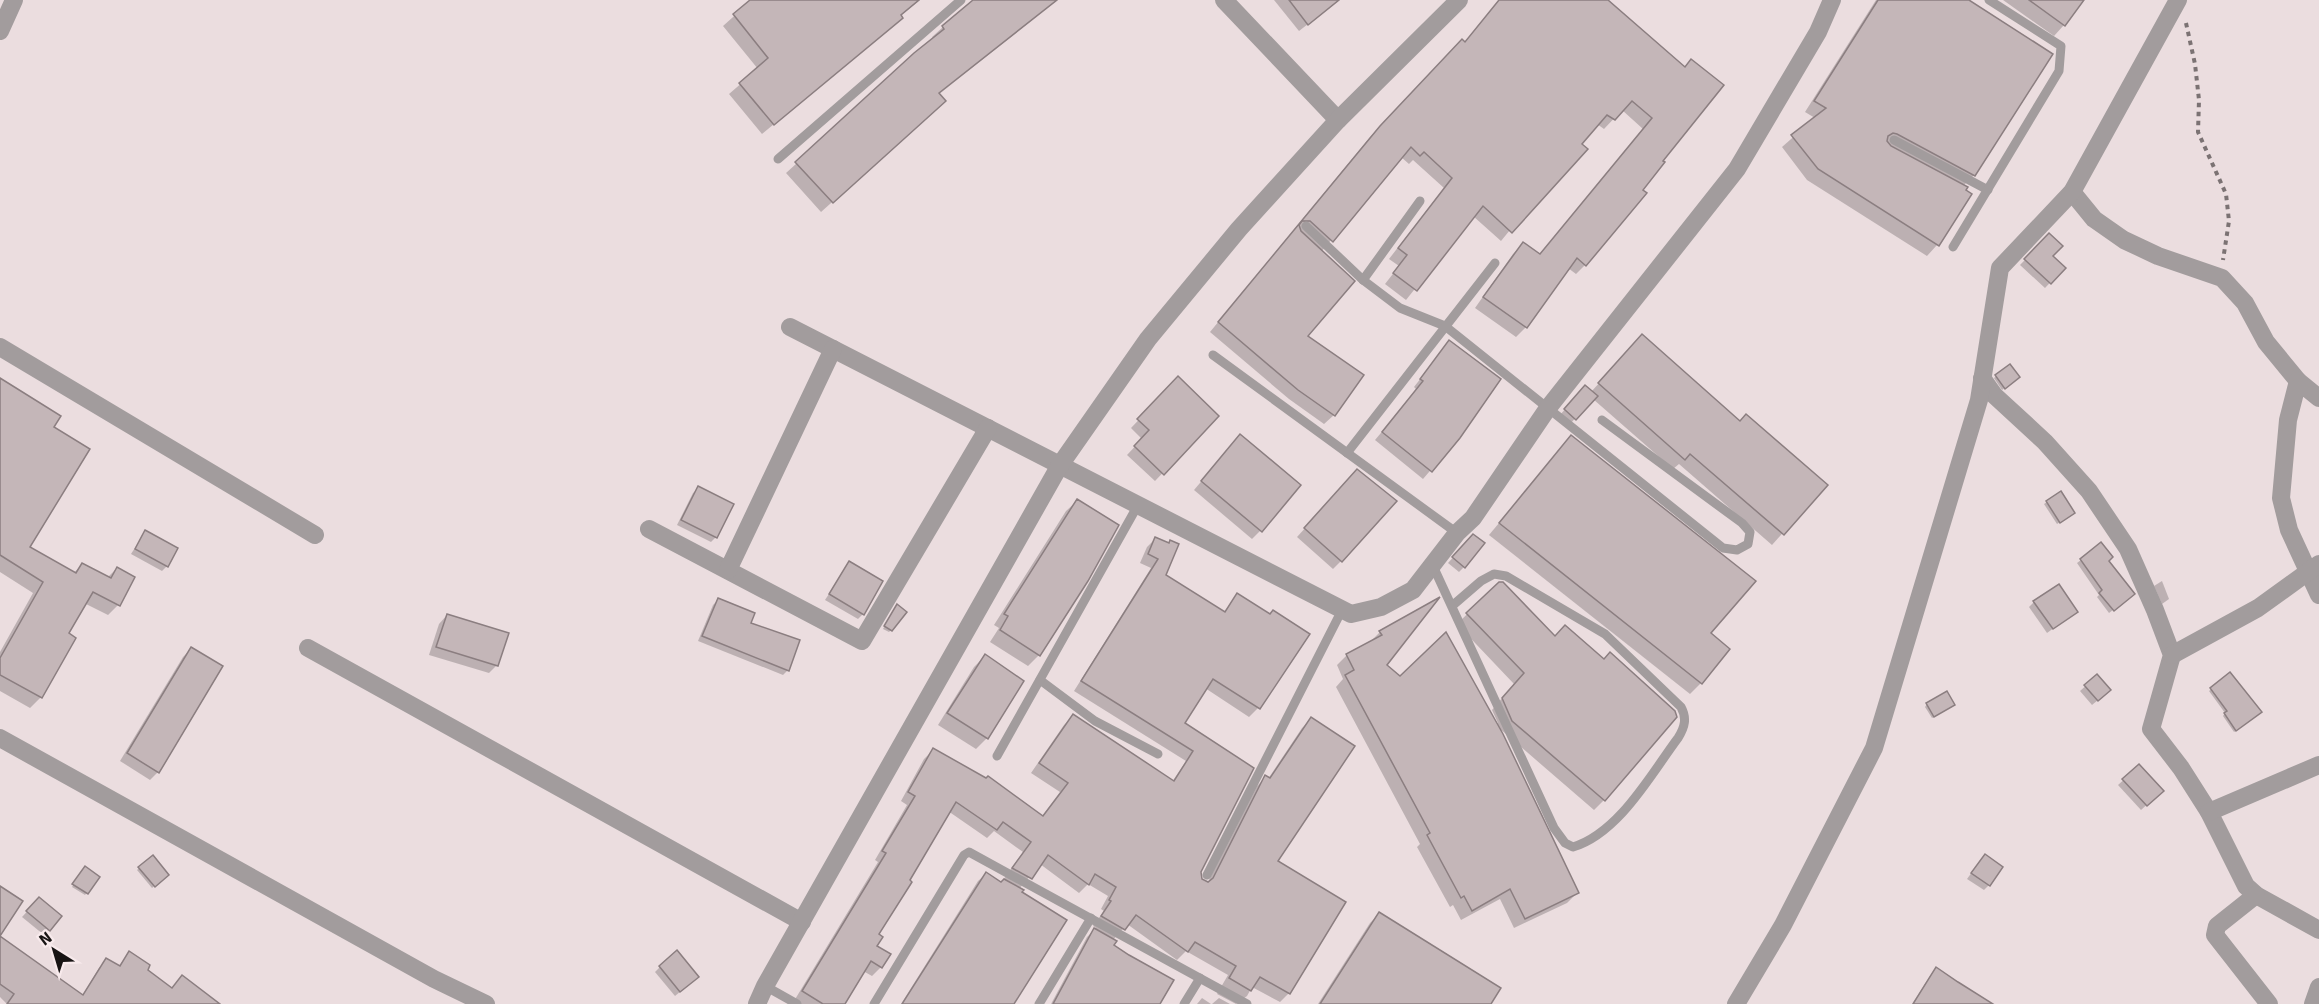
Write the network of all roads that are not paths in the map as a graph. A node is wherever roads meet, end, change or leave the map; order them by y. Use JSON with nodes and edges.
{"nodes":[{"id":1,"x":14,"y":0,"type":"edge"},
{"id":2,"x":961,"y":0,"type":"edge"},
{"id":3,"x":1224,"y":0,"type":"edge"},
{"id":4,"x":1459,"y":0,"type":"edge"},
{"id":5,"x":1832,"y":0,"type":"edge"},
{"id":6,"x":1989,"y":0,"type":"edge"},
{"id":7,"x":2177,"y":2,"type":"edge"},
{"id":8,"x":0,"y":31,"type":"edge"},
{"id":9,"x":1338,"y":120,"type":"junction"},
{"id":10,"x":1894,"y":140,"type":"dead end"},
{"id":11,"x":778,"y":159,"type":"dead end"},
{"id":12,"x":1988,"y":190,"type":"junction"},
{"id":13,"x":2072,"y":192,"type":"junction"},
{"id":14,"x":1420,"y":201,"type":"dead end"},
{"id":15,"x":1306,"y":226,"type":"dead end"},
{"id":16,"x":1953,"y":247,"type":"dead end"},
{"id":17,"x":1495,"y":262,"type":"dead end"},
{"id":18,"x":1363,"y":280,"type":"junction"},
{"id":19,"x":1445,"y":326,"type":"junction"},
{"id":20,"x":790,"y":327,"type":"dead end"},
{"id":21,"x":0,"y":348,"type":"edge"},
{"id":22,"x":833,"y":349,"type":"junction"},
{"id":23,"x":1213,"y":355,"type":"dead end"},
{"id":24,"x":1982,"y":378,"type":"junction"},
{"id":25,"x":2298,"y":381,"type":"junction"},
{"id":26,"x":2319,"y":398,"type":"edge"},
{"id":27,"x":1548,"y":408,"type":"junction"},
{"id":28,"x":1602,"y":420,"type":"dead end"},
{"id":29,"x":988,"y":428,"type":"junction"},
{"id":30,"x":1347,"y":453,"type":"junction"},
{"id":31,"x":1060,"y":465,"type":"junction"},
{"id":32,"x":1138,"y":505,"type":"junction"},
{"id":33,"x":650,"y":530,"type":"dead end"},
{"id":34,"x":1457,"y":533,"type":"junction"},
{"id":35,"x":315,"y":535,"type":"dead end"},
{"id":36,"x":1433,"y":566,"type":"junction"},
{"id":37,"x":2313,"y":567,"type":"edge"},
{"id":38,"x":728,"y":570,"type":"junction"},
{"id":39,"x":2319,"y":595,"type":"edge"},
{"id":40,"x":1452,"y":606,"type":"junction"},
{"id":41,"x":1342,"y":610,"type":"junction"},
{"id":42,"x":308,"y":648,"type":"dead end"},
{"id":43,"x":2172,"y":655,"type":"junction"},
{"id":44,"x":1040,"y":680,"type":"junction"},
{"id":45,"x":0,"y":738,"type":"edge"},
{"id":46,"x":1158,"y":754,"type":"dead end"},
{"id":47,"x":997,"y":756,"type":"dead end"},
{"id":48,"x":2319,"y":765,"type":"edge"},
{"id":49,"x":2209,"y":812,"type":"junction"},
{"id":50,"x":1207,"y":875,"type":"dead end"},
{"id":51,"x":2256,"y":895,"type":"junction"},
{"id":52,"x":1091,"y":918,"type":"junction"},
{"id":53,"x":802,"y":922,"type":"junction"},
{"id":54,"x":2319,"y":930,"type":"edge"},
{"id":55,"x":1200,"y":978,"type":"junction"},
{"id":56,"x":765,"y":986,"type":"junction"},
{"id":57,"x":2319,"y":987,"type":"edge"},
{"id":58,"x":486,"y":1004,"type":"edge"},
{"id":59,"x":757,"y":1004,"type":"edge"},
{"id":60,"x":797,"y":1004,"type":"edge"},
{"id":61,"x":874,"y":1004,"type":"edge"},
{"id":62,"x":1039,"y":1004,"type":"edge"},
{"id":63,"x":1184,"y":1004,"type":"edge"},
{"id":64,"x":1247,"y":1004,"type":"edge"},
{"id":65,"x":1736,"y":1004,"type":"edge"},
{"id":66,"x":2269,"y":1004,"type":"edge"},
{"id":67,"x":2313,"y":1004,"type":"edge"}],
"edges":[{"from":1,"to":8,"type":"street"},
{"from":2,"to":11,"type":"lane"},
{"from":3,"to":9,"type":"street"},
{"from":4,"to":9,"type":"street"},
{"from":5,"to":27,"type":"street"},
{"from":6,"to":12,"type":"lane"},
{"from":7,"to":13,"type":"street"},
{"from":9,"to":31,"type":"street"},
{"from":10,"to":12,"type":"lane"},
{"from":12,"to":16,"type":"lane"},
{"from":13,"to":24,"type":"street"},
{"from":13,"to":25,"type":"street"},
{"from":14,"to":18,"type":"lane"},
{"from":15,"to":18,"type":"lane"},
{"from":17,"to":19,"type":"lane"},
{"from":18,"to":19,"type":"lane"},
{"from":19,"to":27,"type":"lane"},
{"from":19,"to":30,"type":"lane"},
{"from":20,"to":22,"type":"street"},
{"from":21,"to":35,"type":"street"},
{"from":22,"to":29,"type":"street"},
{"from":22,"to":38,"type":"street"},
{"from":23,"to":30,"type":"lane"},
{"from":24,"to":43,"type":"street"},
{"from":24,"to":65,"type":"street"},
{"from":25,"to":26,"type":"street"},
{"from":25,"to":37,"type":"street"},
{"from":27,"to":28,"type":"lane"},
{"from":27,"to":34,"type":"street"},
{"from":29,"to":31,"type":"street"},
{"from":29,"to":38,"type":"street"},
{"from":30,"to":34,"type":"lane"},
{"from":31,"to":32,"type":"street"},
{"from":31,"to":53,"type":"street"},
{"from":32,"to":41,"type":"street"},
{"from":32,"to":44,"type":"lane"},
{"from":33,"to":38,"type":"street"},
{"from":34,"to":36,"type":"street"},
{"from":36,"to":40,"type":"lane"},
{"from":36,"to":41,"type":"street"},
{"from":37,"to":39,"type":"street"},
{"from":37,"to":43,"type":"street"},
{"from":40,"to":40,"type":"lane"},
{"from":41,"to":50,"type":"lane"},
{"from":42,"to":53,"type":"street"},
{"from":43,"to":49,"type":"street"},
{"from":44,"to":46,"type":"lane"},
{"from":44,"to":47,"type":"lane"},
{"from":45,"to":58,"type":"street"},
{"from":48,"to":49,"type":"street"},
{"from":49,"to":51,"type":"street"},
{"from":51,"to":54,"type":"street"},
{"from":51,"to":66,"type":"street"},
{"from":52,"to":55,"type":"lane"},
{"from":52,"to":61,"type":"lane"},
{"from":52,"to":62,"type":"lane"},
{"from":53,"to":56,"type":"street"},
{"from":55,"to":63,"type":"lane"},
{"from":55,"to":64,"type":"lane"},
{"from":56,"to":59,"type":"street"},
{"from":56,"to":60,"type":"lane"},
{"from":57,"to":67,"type":"street"}]}
